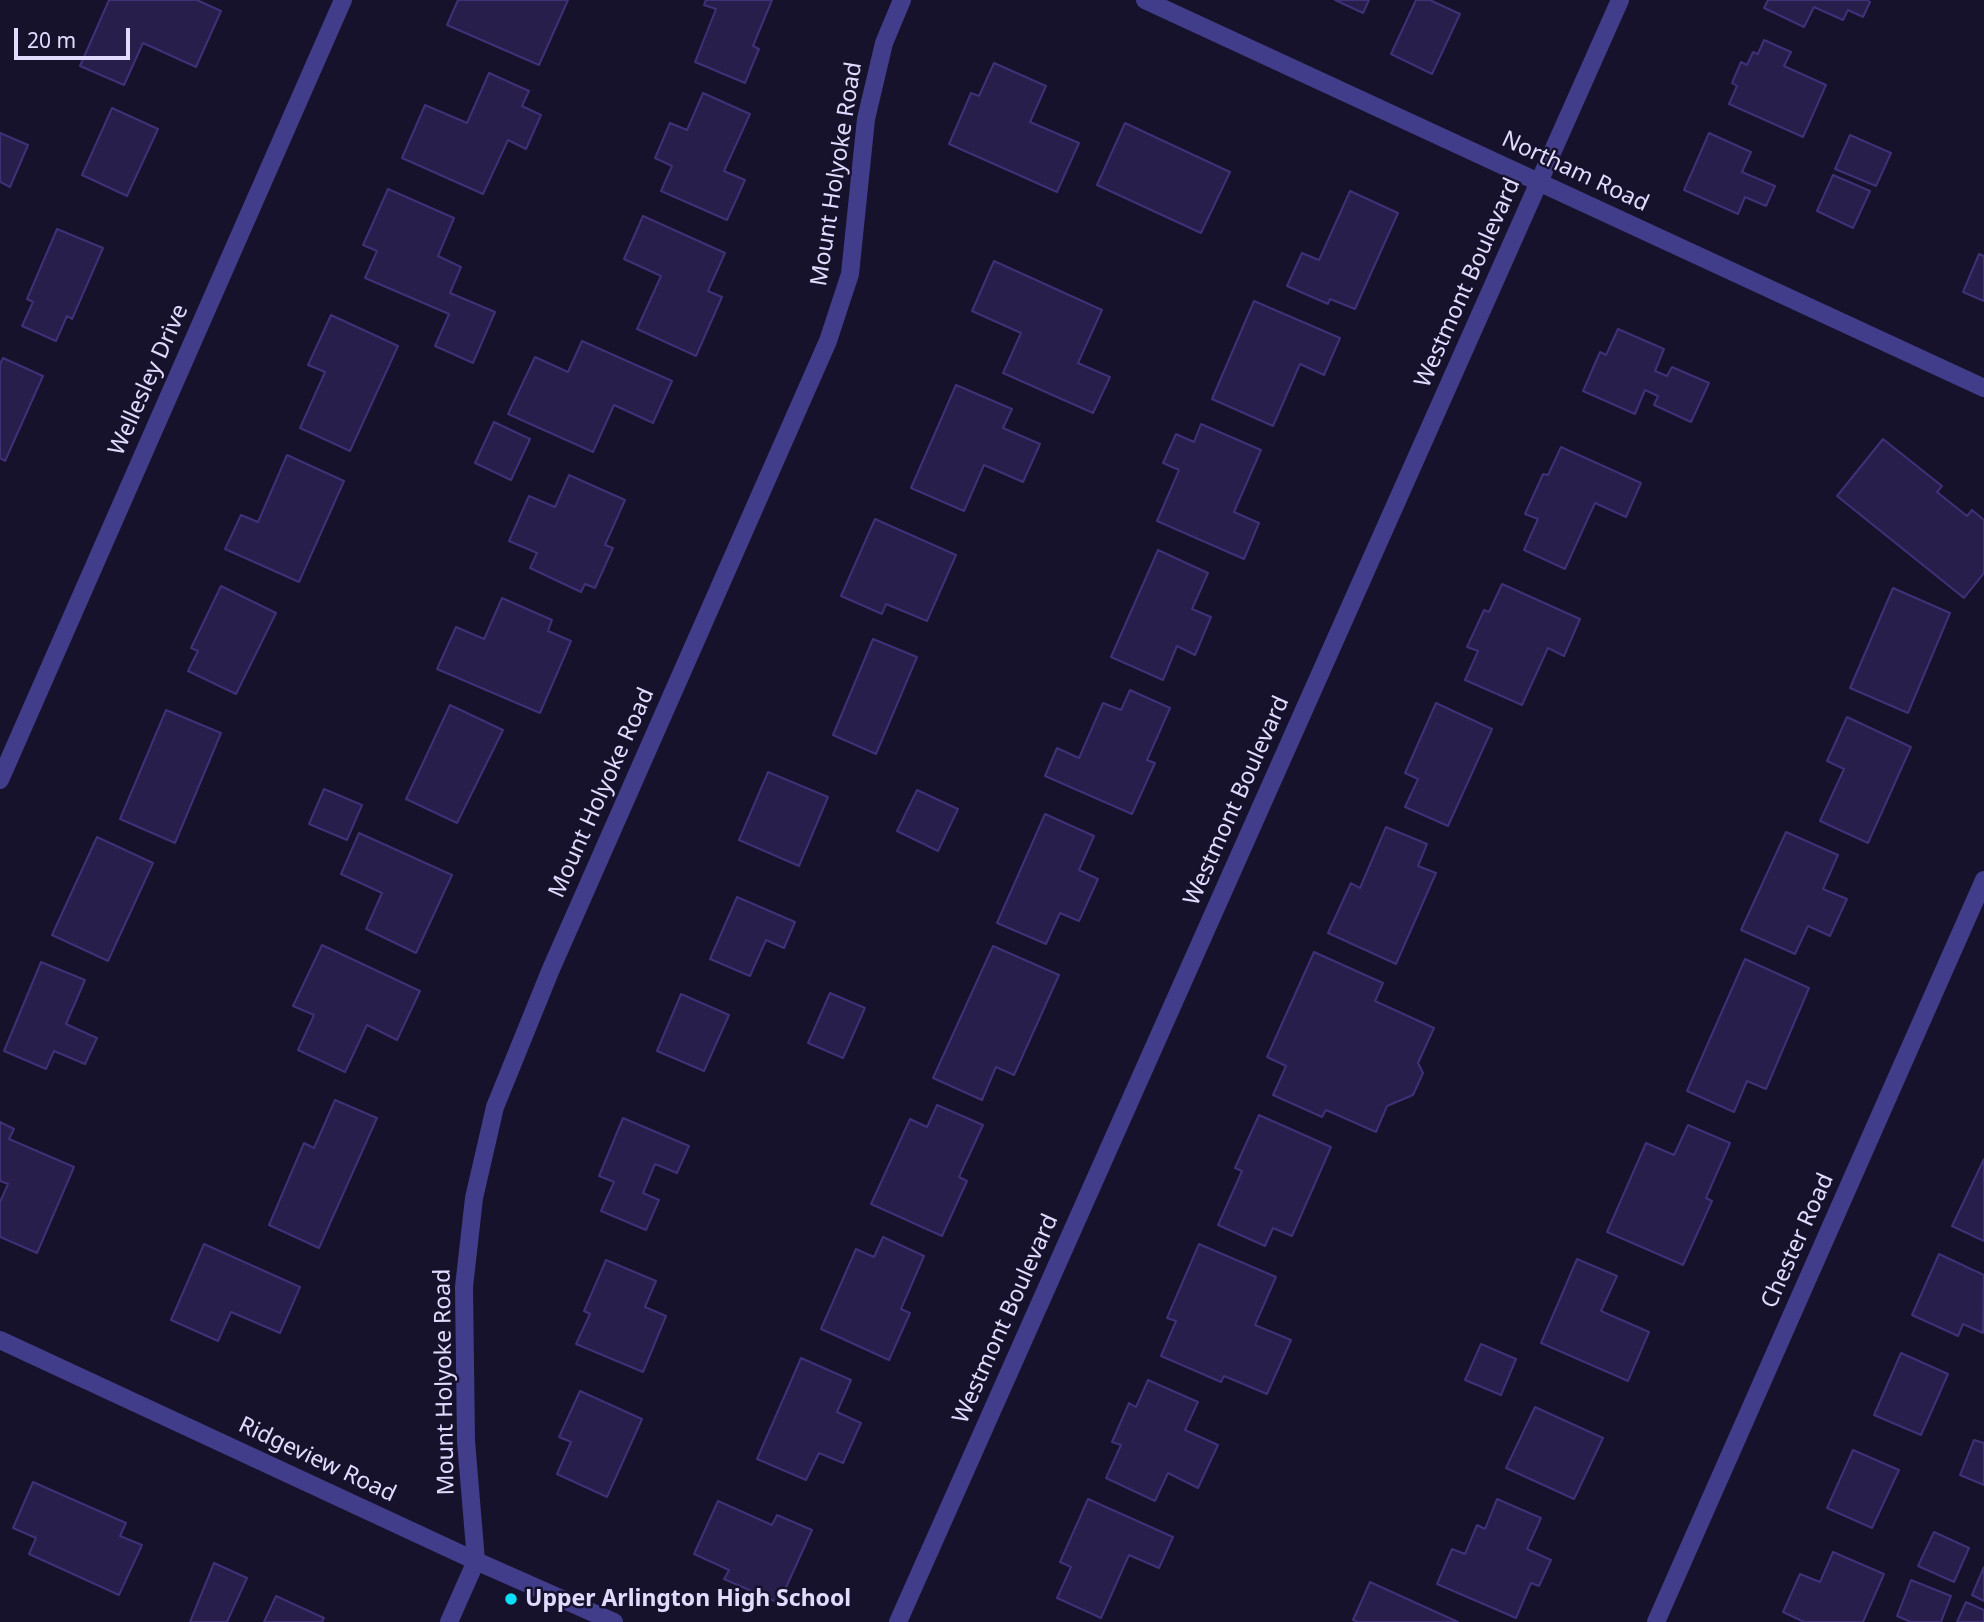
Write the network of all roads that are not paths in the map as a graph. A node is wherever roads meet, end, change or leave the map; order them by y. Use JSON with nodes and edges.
{"nodes":[{"id":1,"x":343,"y":0,"type":"edge"},
{"id":2,"x":902,"y":0,"type":"edge"},
{"id":3,"x":1146,"y":0,"type":"edge"},
{"id":4,"x":1620,"y":0,"type":"edge"},
{"id":5,"x":1539,"y":183,"type":"junction"},
{"id":6,"x":1984,"y":388,"type":"edge"},
{"id":7,"x":0,"y":780,"type":"edge"},
{"id":8,"x":1984,"y":880,"type":"edge"},
{"id":9,"x":0,"y":1340,"type":"edge"},
{"id":10,"x":476,"y":1561,"type":"junction"},
{"id":11,"x":449,"y":1622,"type":"edge"},
{"id":12,"x":614,"y":1622,"type":"edge"},
{"id":13,"x":898,"y":1622,"type":"edge"},
{"id":14,"x":1656,"y":1622,"type":"edge"}],
"edges":[{"from":1,"to":7,"type":"street","name":"Wellesley Drive"},
{"from":2,"to":10,"type":"street","name":"Mount Holyoke Road"},
{"from":3,"to":5,"type":"street","name":"Northam Road"},
{"from":4,"to":5,"type":"street","name":"Westmont Boulevard"},
{"from":5,"to":6,"type":"street","name":"Northam Road"},
{"from":5,"to":13,"type":"street","name":"Westmont Boulevard"},
{"from":8,"to":14,"type":"street","name":"Chester Road"},
{"from":9,"to":10,"type":"street","name":"Ridgeview Road"},
{"from":10,"to":11,"type":"street","name":"Mount Holyoke Road"},
{"from":10,"to":12,"type":"street","name":"Ridgeview Road"}]}
